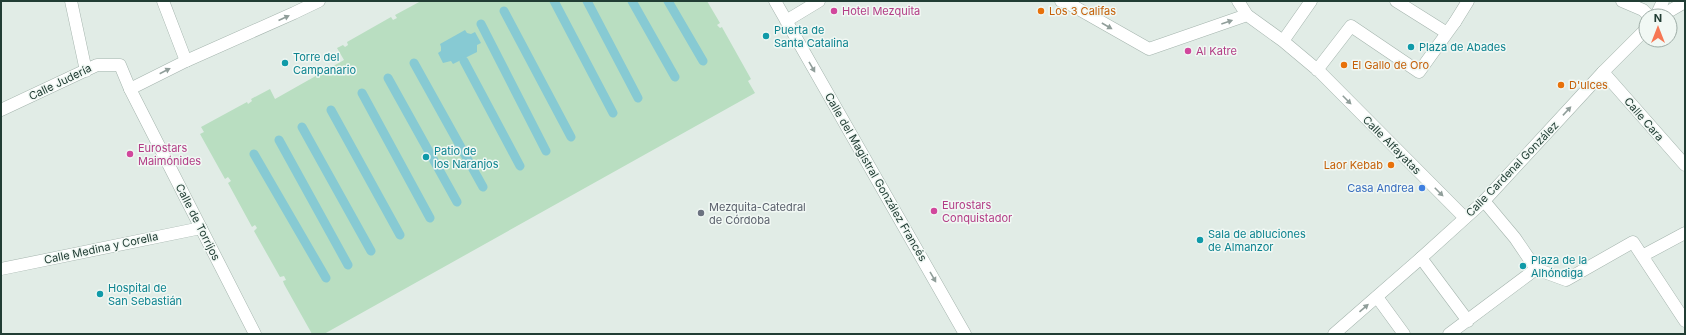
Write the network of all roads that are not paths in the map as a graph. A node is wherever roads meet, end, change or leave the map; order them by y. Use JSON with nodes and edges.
{"nodes":[{"id":1,"x":71,"y":1,"type":"edge"},
{"id":2,"x":163,"y":1,"type":"edge"},
{"id":3,"x":319,"y":1,"type":"edge"},
{"id":4,"x":775,"y":1,"type":"edge"},
{"id":5,"x":819,"y":1,"type":"edge"},
{"id":6,"x":1061,"y":1,"type":"edge"},
{"id":7,"x":1238,"y":1,"type":"edge"},
{"id":8,"x":1311,"y":1,"type":"edge"},
{"id":9,"x":1396,"y":1,"type":"edge"},
{"id":10,"x":1468,"y":1,"type":"edge"},
{"id":11,"x":1622,"y":1,"type":"edge"},
{"id":12,"x":1685,"y":2,"type":"edge"},
{"id":13,"x":1638,"y":8,"type":"edge"},
{"id":14,"x":1675,"y":8,"type":"edge"},
{"id":15,"x":1247,"y":15,"type":"junction"},
{"id":16,"x":786,"y":21,"type":"junction"},
{"id":17,"x":1447,"y":33,"type":"junction"},
{"id":18,"x":1638,"y":37,"type":"edge"},
{"id":19,"x":1283,"y":41,"type":"junction"},
{"id":20,"x":186,"y":61,"type":"junction"},
{"id":21,"x":86,"y":71,"type":"junction"},
{"id":22,"x":1319,"y":71,"type":"junction"},
{"id":23,"x":1603,"y":72,"type":"junction"},
{"id":24,"x":130,"y":89,"type":"junction"},
{"id":25,"x":1,"y":110,"type":"edge"},
{"id":26,"x":1685,"y":165,"type":"edge"},
{"id":27,"x":1484,"y":201,"type":"junction"},
{"id":28,"x":1465,"y":218,"type":"junction"},
{"id":29,"x":201,"y":228,"type":"junction"},
{"id":30,"x":1685,"y":233,"type":"edge"},
{"id":31,"x":1642,"y":256,"type":"junction"},
{"id":32,"x":1421,"y":258,"type":"junction"},
{"id":33,"x":1,"y":269,"type":"edge"},
{"id":34,"x":1536,"y":269,"type":"junction"},
{"id":35,"x":1377,"y":298,"type":"junction"},
{"id":36,"x":1468,"y":321,"type":"junction"},
{"id":37,"x":1685,"y":321,"type":"edge"},
{"id":38,"x":255,"y":334,"type":"edge"},
{"id":39,"x":965,"y":334,"type":"edge"},
{"id":40,"x":1334,"y":334,"type":"edge"},
{"id":41,"x":1404,"y":334,"type":"edge"},
{"id":42,"x":1449,"y":334,"type":"edge"}],
"edges":[{"from":1,"to":21,"type":"street"},
{"from":2,"to":20,"type":"street"},
{"from":20,"to":3,"type":"street","one_way":true},
{"from":4,"to":16,"type":"street","name":"Calle del Magistral González Francés"},
{"from":5,"to":16,"type":"street"},
{"from":6,"to":15,"type":"street","one_way":true},
{"from":7,"to":15,"type":"street"},
{"from":8,"to":19,"type":"street"},
{"from":9,"to":17,"type":"street"},
{"from":10,"to":17,"type":"street"},
{"from":11,"to":13,"type":"street"},
{"from":12,"to":14,"type":"street"},
{"from":15,"to":19,"type":"street"},
{"from":16,"to":39,"type":"street","name":"Calle del Magistral González Francés","one_way":true},
{"from":17,"to":22,"type":"street"},
{"from":18,"to":23,"type":"street","name":"Calle Cardenal González"},
{"from":19,"to":22,"type":"street"},
{"from":24,"to":20,"type":"street","one_way":true},
{"from":21,"to":24,"type":"street","name":"Calle Judería"},
{"from":21,"to":25,"type":"street","name":"Calle Judería"},
{"from":22,"to":28,"type":"street","name":"Calle Alfayatas","one_way":true},
{"from":23,"to":26,"type":"street","name":"Calle Cara"},
{"from":27,"to":23,"type":"street","name":"Calle Cardenal González","one_way":true},
{"from":24,"to":29,"type":"street","name":"Calle de Torrijos"},
{"from":27,"to":28,"type":"street","name":"Calle Cardenal González"},
{"from":27,"to":34,"type":"street"},
{"from":28,"to":32,"type":"street","name":"Calle Cardenal González"},
{"from":29,"to":33,"type":"street","name":"Calle Medina y Corella"},
{"from":29,"to":38,"type":"street","name":"Calle de Torrijos"},
{"from":30,"to":31,"type":"street"},
{"from":31,"to":34,"type":"street"},
{"from":31,"to":37,"type":"street"},
{"from":32,"to":35,"type":"street","name":"Calle Cardenal González"},
{"from":32,"to":36,"type":"street"},
{"from":34,"to":36,"type":"street"},
{"from":40,"to":35,"type":"street","name":"Calle Cardenal González","one_way":true},
{"from":35,"to":41,"type":"street"},
{"from":36,"to":42,"type":"street"}]}
